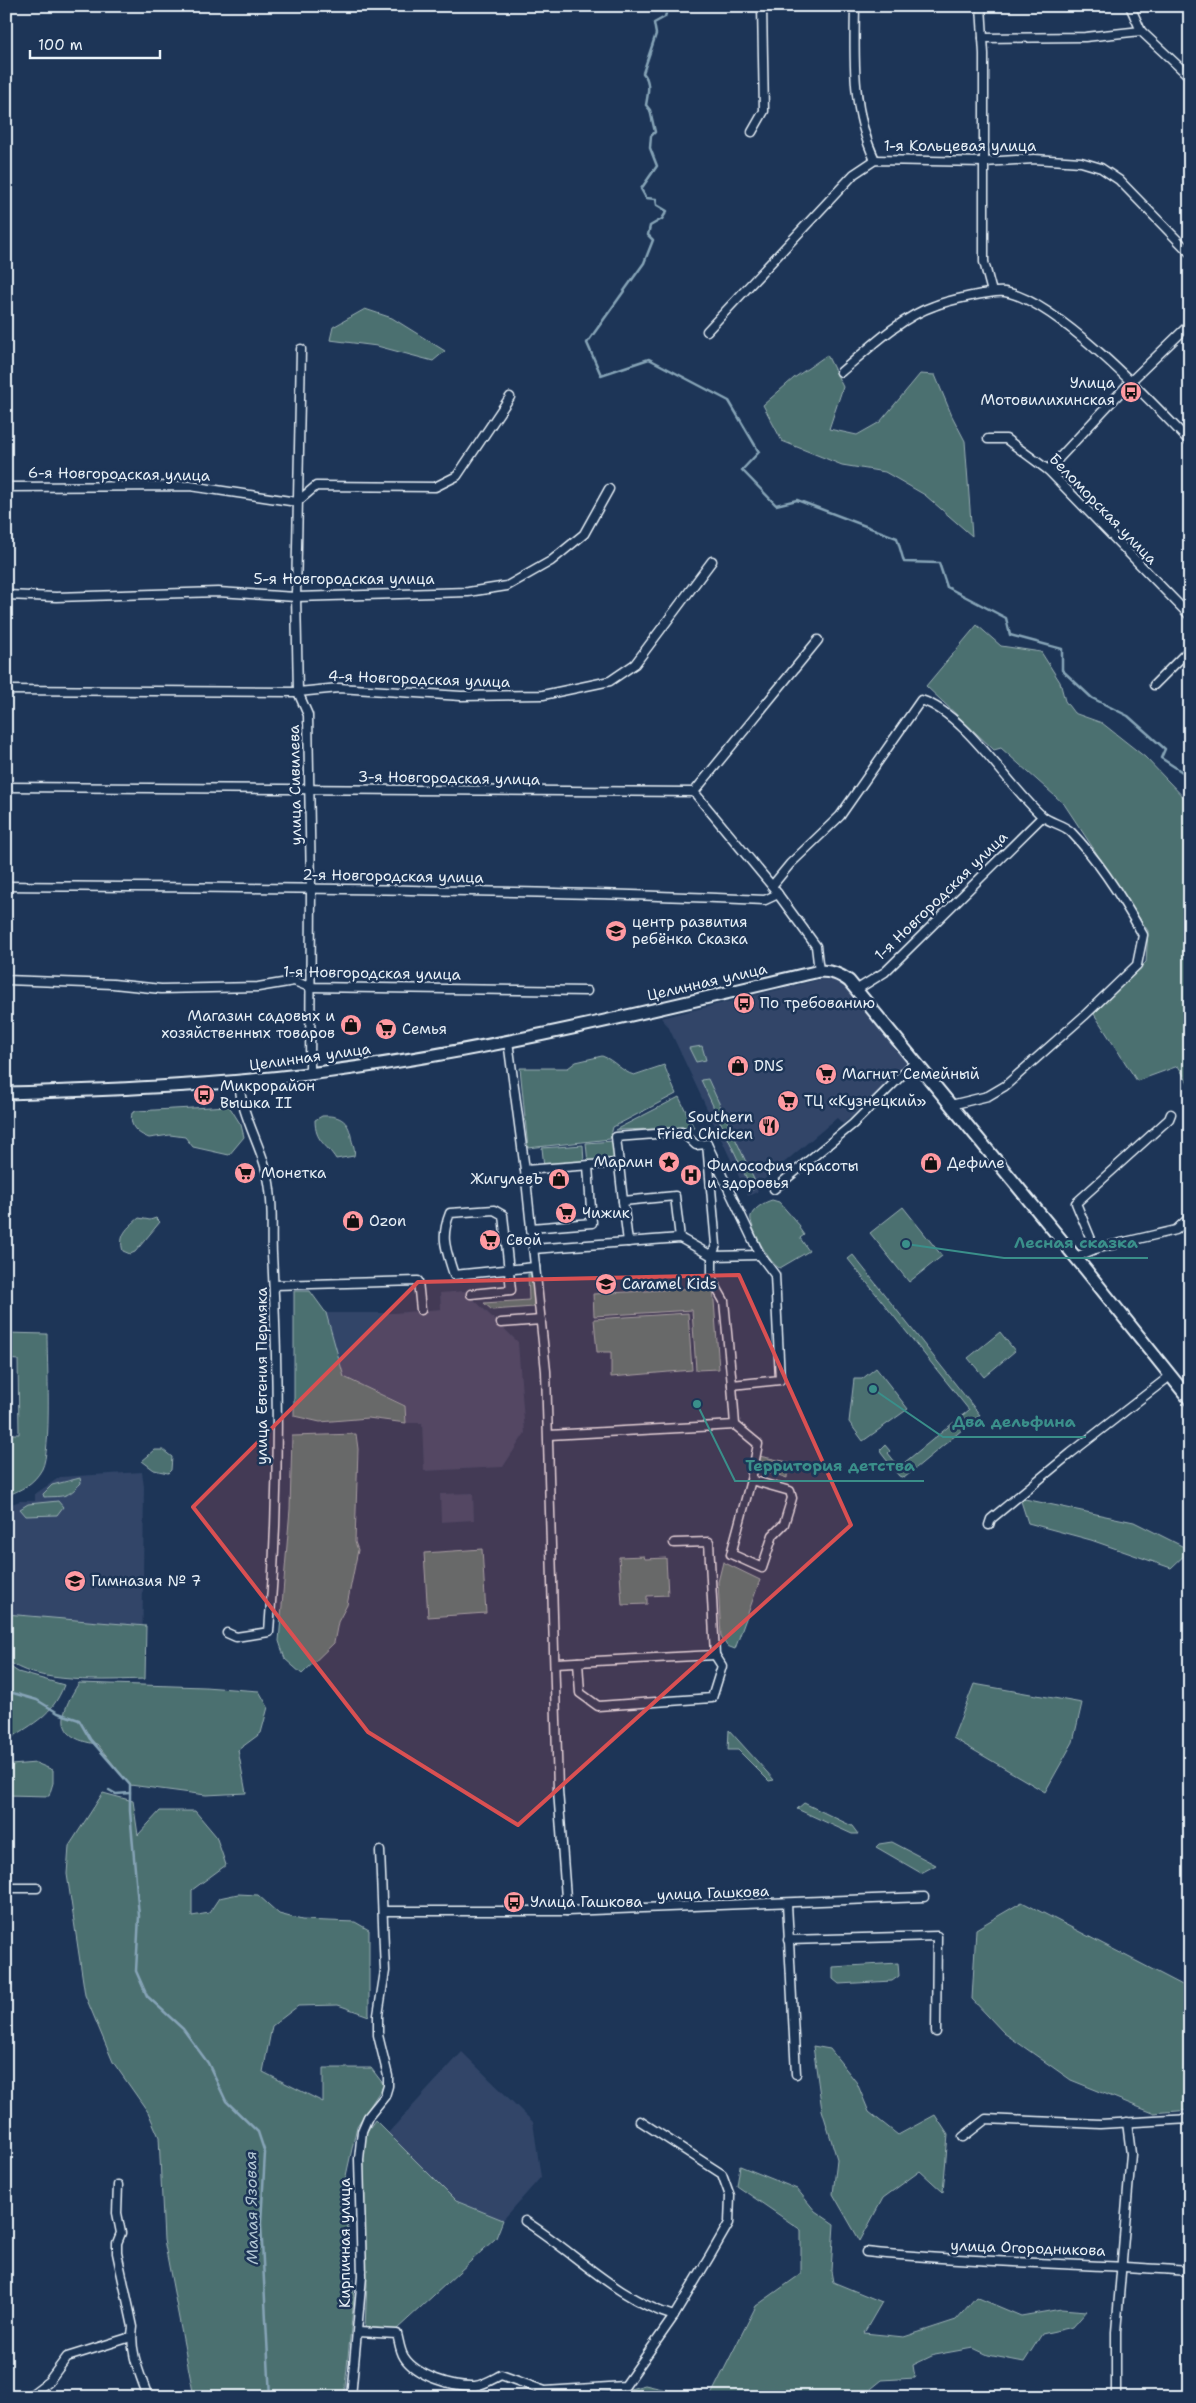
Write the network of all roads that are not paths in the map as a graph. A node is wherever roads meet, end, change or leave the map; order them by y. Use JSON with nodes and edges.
{"nodes":[{"id":1,"x":762,"y":6,"type":"edge"},
{"id":2,"x":855,"y":6,"type":"edge"},
{"id":3,"x":981,"y":6,"type":"edge"},
{"id":4,"x":1130,"y":6,"type":"edge"},
{"id":5,"x":1142,"y":31,"type":"junction"},
{"id":6,"x":982,"y":38,"type":"junction"},
{"id":7,"x":1190,"y":77,"type":"edge"},
{"id":8,"x":752,"y":132,"type":"dead end"},
{"id":9,"x":875,"y":160,"type":"junction"},
{"id":10,"x":984,"y":162,"type":"junction"},
{"id":11,"x":1190,"y":253,"type":"edge"},
{"id":12,"x":992,"y":292,"type":"junction"},
{"id":13,"x":1190,"y":324,"type":"edge"},
{"id":14,"x":707,"y":331,"type":"dead end"},
{"id":15,"x":301,"y":349,"type":"dead end"},
{"id":16,"x":841,"y":372,"type":"dead end"},
{"id":17,"x":1131,"y":381,"type":"junction"},
{"id":18,"x":510,"y":397,"type":"dead end"},
{"id":19,"x":988,"y":439,"type":"dead end"},
{"id":20,"x":1190,"y":442,"type":"edge"},
{"id":21,"x":1048,"y":470,"type":"junction"},
{"id":22,"x":6,"y":487,"type":"edge"},
{"id":23,"x":609,"y":490,"type":"dead end"},
{"id":24,"x":297,"y":502,"type":"junction"},
{"id":25,"x":712,"y":561,"type":"dead end"},
{"id":26,"x":6,"y":595,"type":"edge"},
{"id":27,"x":296,"y":596,"type":"junction"},
{"id":28,"x":1190,"y":616,"type":"edge"},
{"id":29,"x":818,"y":640,"type":"dead end"},
{"id":30,"x":1190,"y":649,"type":"edge"},
{"id":31,"x":1154,"y":685,"type":"dead end"},
{"id":32,"x":6,"y":690,"type":"edge"},
{"id":33,"x":298,"y":692,"type":"junction"},
{"id":34,"x":6,"y":787,"type":"edge"},
{"id":35,"x":310,"y":790,"type":"junction"},
{"id":36,"x":694,"y":792,"type":"junction"},
{"id":37,"x":1042,"y":817,"type":"junction"},
{"id":38,"x":6,"y":886,"type":"edge"},
{"id":39,"x":772,"y":886,"type":"junction"},
{"id":40,"x":311,"y":888,"type":"junction"},
{"id":41,"x":778,"y":894,"type":"junction"},
{"id":42,"x":819,"y":971,"type":"junction"},
{"id":43,"x":6,"y":980,"type":"edge"},
{"id":44,"x":309,"y":986,"type":"junction"},
{"id":45,"x":856,"y":990,"type":"junction"},
{"id":46,"x":587,"y":991,"type":"dead end"},
{"id":47,"x":508,"y":1041,"type":"junction"},
{"id":48,"x":915,"y":1062,"type":"junction"},
{"id":49,"x":310,"y":1074,"type":"junction"},
{"id":50,"x":238,"y":1081,"type":"junction"},
{"id":51,"x":6,"y":1093,"type":"edge"},
{"id":52,"x":951,"y":1105,"type":"junction"},
{"id":53,"x":1171,"y":1114,"type":"dead end"},
{"id":54,"x":707,"y":1144,"type":"junction"},
{"id":55,"x":617,"y":1163,"type":"junction"},
{"id":56,"x":588,"y":1166,"type":"junction"},
{"id":57,"x":525,"y":1170,"type":"junction"},
{"id":58,"x":774,"y":1189,"type":"dead end"},
{"id":59,"x":624,"y":1201,"type":"junction"},
{"id":60,"x":1190,"y":1217,"type":"edge"},
{"id":61,"x":531,"y":1228,"type":"junction"},
{"id":62,"x":680,"y":1238,"type":"junction"},
{"id":63,"x":628,"y":1242,"type":"junction"},
{"id":64,"x":533,"y":1249,"type":"junction"},
{"id":65,"x":1095,"y":1249,"type":"junction"},
{"id":66,"x":760,"y":1254,"type":"junction"},
{"id":67,"x":712,"y":1256,"type":"junction"},
{"id":68,"x":1076,"y":1257,"type":"junction"},
{"id":69,"x":535,"y":1267,"type":"junction"},
{"id":70,"x":510,"y":1269,"type":"junction"},
{"id":71,"x":275,"y":1284,"type":"junction"},
{"id":72,"x":471,"y":1294,"type":"dead end"},
{"id":73,"x":422,"y":1310,"type":"dead end"},
{"id":74,"x":541,"y":1320,"type":"junction"},
{"id":75,"x":501,"y":1323,"type":"dead end"},
{"id":76,"x":1170,"y":1376,"type":"junction"},
{"id":77,"x":732,"y":1385,"type":"junction"},
{"id":78,"x":1190,"y":1400,"type":"edge"},
{"id":79,"x":735,"y":1425,"type":"junction"},
{"id":80,"x":550,"y":1435,"type":"junction"},
{"id":81,"x":751,"y":1480,"type":"junction"},
{"id":82,"x":989,"y":1525,"type":"dead end"},
{"id":83,"x":674,"y":1543,"type":"dead end"},
{"id":84,"x":227,"y":1633,"type":"dead end"},
{"id":85,"x":715,"y":1655,"type":"junction"},
{"id":86,"x":578,"y":1662,"type":"junction"},
{"id":87,"x":556,"y":1663,"type":"junction"},
{"id":88,"x":380,"y":1851,"type":"dead end"},
{"id":89,"x":6,"y":1888,"type":"edge"},
{"id":90,"x":37,"y":1888,"type":"dead end"},
{"id":91,"x":924,"y":1897,"type":"dead end"},
{"id":92,"x":786,"y":1904,"type":"junction"},
{"id":93,"x":383,"y":1911,"type":"junction"},
{"id":94,"x":567,"y":1911,"type":"junction"},
{"id":95,"x":788,"y":1940,"type":"junction"},
{"id":96,"x":936,"y":2032,"type":"dead end"},
{"id":97,"x":796,"y":2074,"type":"dead end"},
{"id":98,"x":1190,"y":2119,"type":"edge"},
{"id":99,"x":640,"y":2121,"type":"dead end"},
{"id":100,"x":1127,"y":2122,"type":"junction"},
{"id":101,"x":963,"y":2137,"type":"dead end"},
{"id":102,"x":118,"y":2185,"type":"dead end"},
{"id":103,"x":525,"y":2221,"type":"dead end"},
{"id":104,"x":866,"y":2252,"type":"dead end"},
{"id":105,"x":1123,"y":2266,"type":"junction"},
{"id":106,"x":1190,"y":2271,"type":"edge"},
{"id":107,"x":674,"y":2316,"type":"junction"},
{"id":108,"x":358,"y":2332,"type":"junction"},
{"id":109,"x":131,"y":2337,"type":"junction"},
{"id":110,"x":28,"y":2397,"type":"edge"},
{"id":111,"x":148,"y":2397,"type":"edge"},
{"id":112,"x":351,"y":2397,"type":"edge"},
{"id":113,"x":1116,"y":2397,"type":"edge"}],
"edges":[{"from":1,"to":8,"type":"street"},
{"from":2,"to":9,"type":"street"},
{"from":3,"to":6,"type":"street"},
{"from":4,"to":5,"type":"street"},
{"from":5,"to":6,"type":"street"},
{"from":5,"to":7,"type":"street"},
{"from":6,"to":10,"type":"street"},
{"from":9,"to":10,"type":"street","name":"1-я Кольцевая улица"},
{"from":9,"to":14,"type":"street","name":"1-я Кольцевая улица"},
{"from":10,"to":11,"type":"street","name":"1-я Кольцевая улица"},
{"from":10,"to":12,"type":"street"},
{"from":12,"to":16,"type":"street"},
{"from":12,"to":17,"type":"street"},
{"from":13,"to":17,"type":"street"},
{"from":15,"to":24,"type":"street","name":"улица Сивилева"},
{"from":17,"to":20,"type":"street"},
{"from":17,"to":21,"type":"street"},
{"from":18,"to":24,"type":"street"},
{"from":19,"to":21,"type":"street","name":"Беломорская улица"},
{"from":21,"to":28,"type":"street","name":"Беломорская улица"},
{"from":22,"to":24,"type":"street","name":"6-я Новгородская улица"},
{"from":23,"to":27,"type":"street","name":"5-я Новгородская улица"},
{"from":24,"to":27,"type":"street","name":"улица Сивилева"},
{"from":25,"to":33,"type":"street","name":"4-я Новгородская улица"},
{"from":26,"to":27,"type":"street","name":"5-я Новгородская улица"},
{"from":27,"to":33,"type":"street","name":"улица Сивилева"},
{"from":29,"to":36,"type":"street"},
{"from":30,"to":31,"type":"street"},
{"from":32,"to":33,"type":"street","name":"4-я Новгородская улица"},
{"from":33,"to":35,"type":"street","name":"улица Сивилева"},
{"from":34,"to":35,"type":"street","name":"3-я Новгородская улица"},
{"from":35,"to":36,"type":"street","name":"3-я Новгородская улица"},
{"from":35,"to":40,"type":"street","name":"улица Сивилева"},
{"from":36,"to":39,"type":"street"},
{"from":37,"to":39,"type":"street"},
{"from":37,"to":45,"type":"street","name":"1-я Новгородская улица"},
{"from":37,"to":52,"type":"street"},
{"from":38,"to":40,"type":"street","name":"2-я Новгородская улица"},
{"from":39,"to":41,"type":"street"},
{"from":40,"to":41,"type":"street","name":"2-я Новгородская улица"},
{"from":40,"to":44,"type":"street","name":"улица Сивилева"},
{"from":41,"to":42,"type":"street"},
{"from":42,"to":45,"type":"main road"},
{"from":42,"to":47,"type":"main road","name":"Целинная улица"},
{"from":43,"to":44,"type":"street","name":"1-я Новгородская улица"},
{"from":44,"to":46,"type":"street","name":"1-я Новгородская улица"},
{"from":44,"to":49,"type":"street","name":"улица Сивилева"},
{"from":45,"to":48,"type":"main road"},
{"from":47,"to":49,"type":"main road","name":"Целинная улица"},
{"from":47,"to":57,"type":"street"},
{"from":48,"to":52,"type":"main road"},
{"from":48,"to":58,"type":"street"},
{"from":49,"to":50,"type":"main road","name":"Целинная улица"},
{"from":50,"to":51,"type":"main road","name":"Целинная улица"},
{"from":50,"to":71,"type":"street","name":"улица Евгения Пермяка"},
{"from":52,"to":68,"type":"main road"},
{"from":53,"to":65,"type":"street"},
{"from":54,"to":55,"type":"street"},
{"from":54,"to":66,"type":"street"},
{"from":54,"to":67,"type":"street"},
{"from":55,"to":56,"type":"street"},
{"from":55,"to":59,"type":"street"},
{"from":56,"to":57,"type":"street"},
{"from":56,"to":61,"type":"street"},
{"from":57,"to":61,"type":"street"},
{"from":59,"to":62,"type":"street"},
{"from":59,"to":63,"type":"street"},
{"from":60,"to":65,"type":"street"},
{"from":61,"to":64,"type":"street"},
{"from":62,"to":63,"type":"street"},
{"from":62,"to":67,"type":"street"},
{"from":63,"to":64,"type":"street"},
{"from":64,"to":69,"type":"street"},
{"from":65,"to":68,"type":"street"},
{"from":66,"to":67,"type":"street"},
{"from":66,"to":77,"type":"street"},
{"from":67,"to":77,"type":"street"},
{"from":68,"to":76,"type":"main road"},
{"from":69,"to":70,"type":"street"},
{"from":69,"to":74,"type":"street"},
{"from":70,"to":70,"type":"street"},
{"from":70,"to":72,"type":"street"},
{"from":71,"to":73,"type":"street"},
{"from":71,"to":84,"type":"street","name":"улица Евгения Пермяка"},
{"from":74,"to":75,"type":"street"},
{"from":74,"to":80,"type":"street"},
{"from":76,"to":78,"type":"main road"},
{"from":76,"to":82,"type":"street"},
{"from":77,"to":79,"type":"street"},
{"from":79,"to":80,"type":"street"},
{"from":79,"to":81,"type":"street"},
{"from":80,"to":87,"type":"street"},
{"from":81,"to":81,"type":"street"},
{"from":83,"to":85,"type":"street"},
{"from":85,"to":86,"type":"street"},
{"from":85,"to":86,"type":"street"},
{"from":86,"to":87,"type":"street"},
{"from":87,"to":94,"type":"street"},
{"from":88,"to":93,"type":"street"},
{"from":89,"to":90,"type":"street"},
{"from":91,"to":92,"type":"street","name":"улица Гашкова"},
{"from":92,"to":94,"type":"street","name":"улица Гашкова"},
{"from":92,"to":95,"type":"street"},
{"from":93,"to":94,"type":"street","name":"улица Гашкова"},
{"from":93,"to":108,"type":"street","name":"Кирпичная улица"},
{"from":95,"to":96,"type":"street"},
{"from":95,"to":97,"type":"street"},
{"from":98,"to":100,"type":"street"},
{"from":99,"to":107,"type":"street"},
{"from":100,"to":101,"type":"street"},
{"from":100,"to":105,"type":"street"},
{"from":102,"to":109,"type":"street"},
{"from":103,"to":107,"type":"street"},
{"from":104,"to":105,"type":"street","name":"улица Огородникова"},
{"from":105,"to":106,"type":"street","name":"улица Огородникова"},
{"from":105,"to":113,"type":"street"},
{"from":107,"to":108,"type":"street"},
{"from":108,"to":112,"type":"street","name":"Кирпичная улица"},
{"from":109,"to":110,"type":"street"},
{"from":109,"to":111,"type":"street"}]}
